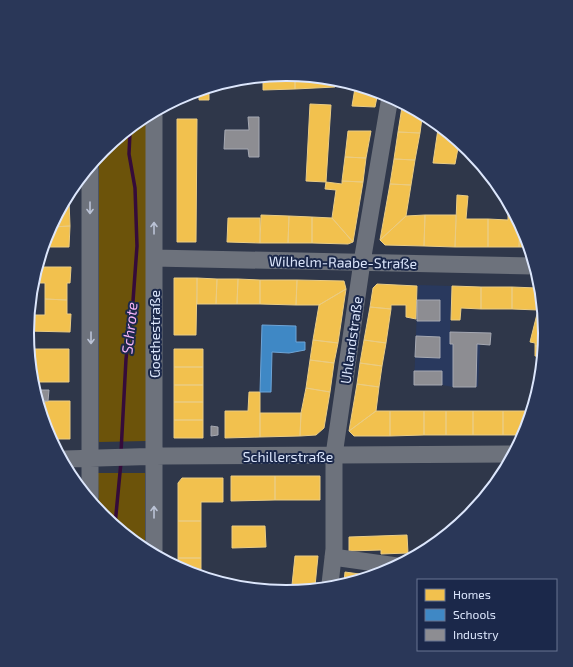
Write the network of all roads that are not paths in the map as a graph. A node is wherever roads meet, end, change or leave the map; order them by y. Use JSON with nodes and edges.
{"nodes":[{"id":1,"x":389,"y":103,"type":"edge"},
{"id":2,"x":154,"y":119,"type":"edge"},
{"id":3,"x":90,"y":175,"type":"edge"},
{"id":4,"x":154,"y":258,"type":"junction"},
{"id":5,"x":362,"y":262,"type":"junction"},
{"id":6,"x":529,"y":266,"type":"edge"},
{"id":7,"x":508,"y":454,"type":"edge"},
{"id":8,"x":334,"y":455,"type":"junction"},
{"id":9,"x":154,"y":457,"type":"junction"},
{"id":10,"x":67,"y":459,"type":"edge"},
{"id":11,"x":90,"y":459,"type":"junction"},
{"id":12,"x":90,"y":492,"type":"edge"},
{"id":13,"x":154,"y":548,"type":"edge"},
{"id":14,"x":333,"y":557,"type":"junction"},
{"id":15,"x":388,"y":565,"type":"edge"},
{"id":16,"x":330,"y":582,"type":"edge"}],
"edges":[{"from":1,"to":5,"type":"street","name":"Uhlandstraße"},
{"from":4,"to":2,"type":"street","name":"Goethestraße","one_way":true},
{"from":3,"to":11,"type":"street","one_way":true},
{"from":4,"to":5,"type":"street","name":"Wilhelm-Raabe-Straße"},
{"from":4,"to":9,"type":"street","name":"Goethestraße"},
{"from":5,"to":6,"type":"street","name":"Wilhelm-Raabe-Straße"},
{"from":5,"to":8,"type":"street","name":"Uhlandstraße"},
{"from":7,"to":8,"type":"street","name":"Schillerstraße"},
{"from":8,"to":9,"type":"street","name":"Schillerstraße"},
{"from":8,"to":14,"type":"street","name":"Uhlandstraße"},
{"from":9,"to":11,"type":"street","name":"Schillerstraße"},
{"from":13,"to":9,"type":"street","name":"Goethestraße","one_way":true},
{"from":10,"to":11,"type":"street","name":"Schillerstraße"},
{"from":11,"to":12,"type":"street"},
{"from":14,"to":15,"type":"street"},
{"from":14,"to":16,"type":"street","name":"Uhlandstraße"}]}
